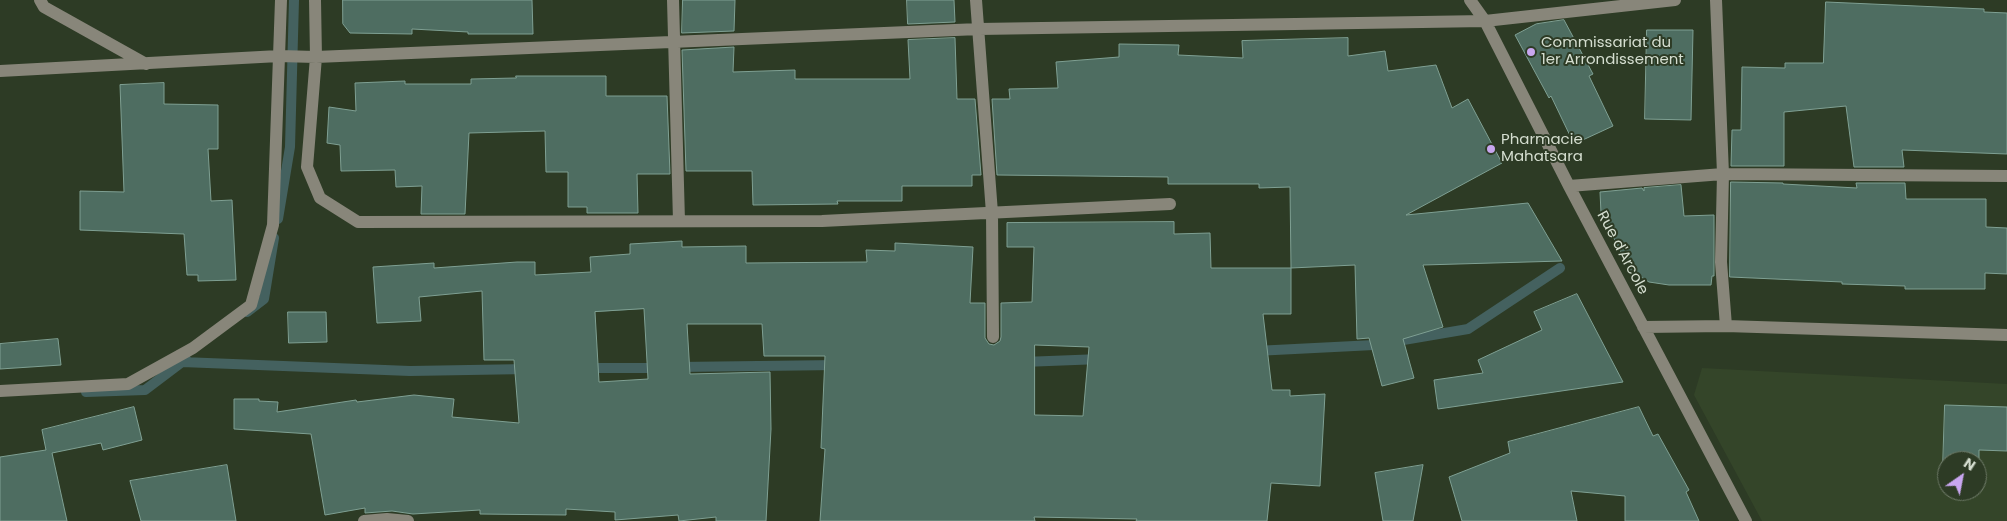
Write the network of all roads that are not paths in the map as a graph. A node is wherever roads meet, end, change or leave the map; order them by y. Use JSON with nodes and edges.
{"nodes":[{"id":1,"x":40,"y":0,"type":"edge"},
{"id":2,"x":281,"y":0,"type":"edge"},
{"id":3,"x":315,"y":0,"type":"edge"},
{"id":4,"x":673,"y":0,"type":"edge"},
{"id":5,"x":976,"y":0,"type":"edge"},
{"id":6,"x":1470,"y":0,"type":"edge"},
{"id":7,"x":1675,"y":0,"type":"edge"},
{"id":8,"x":1716,"y":0,"type":"edge"},
{"id":9,"x":1485,"y":21,"type":"junction"},
{"id":10,"x":979,"y":29,"type":"junction"},
{"id":11,"x":674,"y":41,"type":"junction"},
{"id":12,"x":279,"y":56,"type":"junction"},
{"id":13,"x":316,"y":57,"type":"junction"},
{"id":14,"x":146,"y":64,"type":"junction"},
{"id":15,"x":0,"y":71,"type":"edge"},
{"id":16,"x":1723,"y":174,"type":"junction"},
{"id":17,"x":2007,"y":176,"type":"edge"},
{"id":18,"x":1569,"y":186,"type":"junction"},
{"id":19,"x":1170,"y":204,"type":"dead end"},
{"id":20,"x":992,"y":213,"type":"junction"},
{"id":21,"x":679,"y":221,"type":"junction"},
{"id":22,"x":1726,"y":326,"type":"junction"},
{"id":23,"x":1643,"y":328,"type":"junction"},
{"id":24,"x":2007,"y":335,"type":"edge"},
{"id":25,"x":993,"y":337,"type":"dead end"},
{"id":26,"x":0,"y":392,"type":"edge"},
{"id":27,"x":364,"y":521,"type":"edge"},
{"id":28,"x":408,"y":521,"type":"edge"},
{"id":29,"x":1746,"y":521,"type":"edge"}],
"edges":[{"from":1,"to":14,"type":"street"},
{"from":2,"to":12,"type":"street"},
{"from":3,"to":13,"type":"street"},
{"from":4,"to":11,"type":"street"},
{"from":5,"to":10,"type":"street"},
{"from":6,"to":9,"type":"street","name":"Rue d'Arcole"},
{"from":7,"to":9,"type":"street"},
{"from":8,"to":16,"type":"street"},
{"from":9,"to":10,"type":"street"},
{"from":9,"to":18,"type":"street","name":"Rue d'Arcole"},
{"from":10,"to":11,"type":"street"},
{"from":10,"to":20,"type":"street"},
{"from":11,"to":13,"type":"street"},
{"from":11,"to":21,"type":"street"},
{"from":12,"to":13,"type":"street"},
{"from":12,"to":14,"type":"street"},
{"from":12,"to":26,"type":"street"},
{"from":13,"to":21,"type":"street"},
{"from":14,"to":15,"type":"street"},
{"from":16,"to":17,"type":"street"},
{"from":16,"to":18,"type":"street"},
{"from":16,"to":22,"type":"street"},
{"from":18,"to":23,"type":"street","name":"Rue d'Arcole"},
{"from":19,"to":20,"type":"street"},
{"from":20,"to":21,"type":"street"},
{"from":20,"to":25,"type":"street"},
{"from":22,"to":23,"type":"street"},
{"from":22,"to":24,"type":"street"},
{"from":23,"to":29,"type":"street","name":"Rue d'Arcole"},
{"from":27,"to":28,"type":"street"}]}
